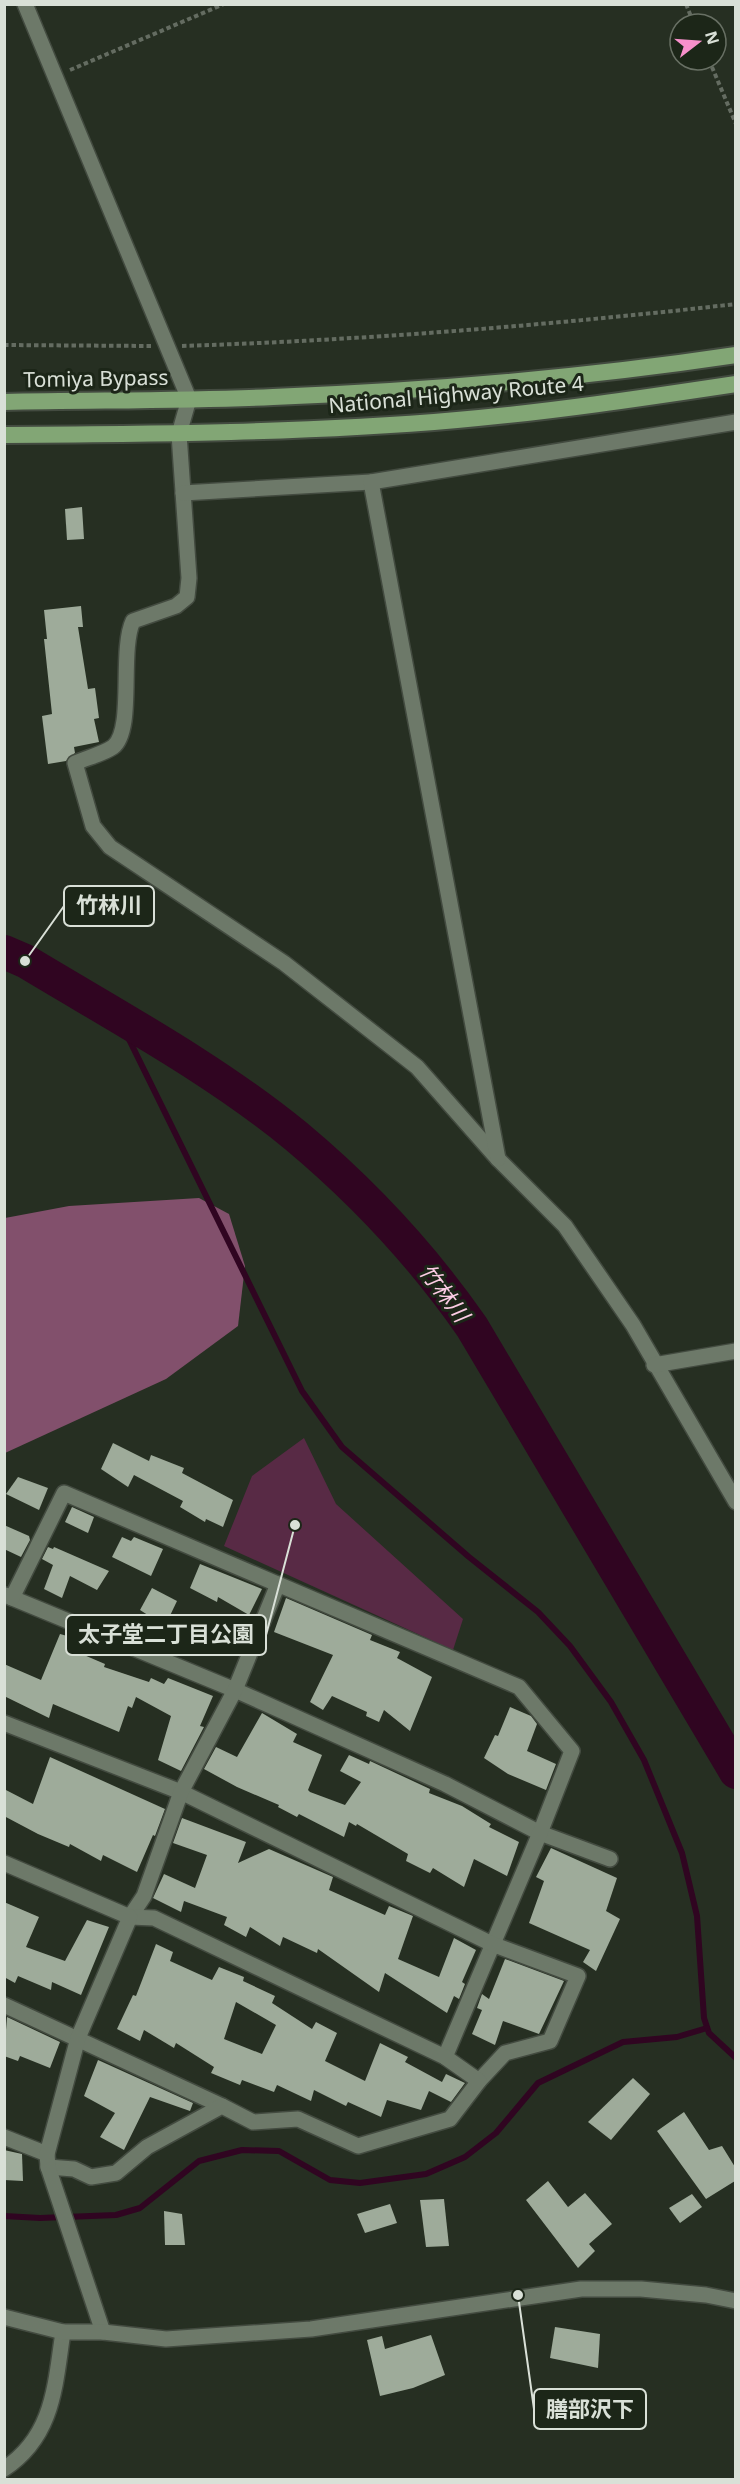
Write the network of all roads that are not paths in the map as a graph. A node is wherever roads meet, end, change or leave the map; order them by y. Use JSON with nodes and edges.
{"nodes":[{"id":1,"x":26,"y":4,"type":"edge"},
{"id":2,"x":735,"y":355,"type":"edge"},
{"id":3,"x":735,"y":384,"type":"edge"},
{"id":4,"x":189,"y":399,"type":"junction"},
{"id":5,"x":4,"y":402,"type":"edge"},
{"id":6,"x":735,"y":422,"type":"edge"},
{"id":7,"x":179,"y":434,"type":"junction"},
{"id":8,"x":4,"y":435,"type":"edge"},
{"id":9,"x":370,"y":482,"type":"junction"},
{"id":10,"x":183,"y":493,"type":"junction"},
{"id":11,"x":498,"y":1160,"type":"junction"},
{"id":12,"x":735,"y":1351,"type":"edge"},
{"id":13,"x":654,"y":1365,"type":"junction"},
{"id":14,"x":735,"y":1502,"type":"edge"},
{"id":15,"x":278,"y":1584,"type":"junction"},
{"id":16,"x":8,"y":1597,"type":"edge"},
{"id":17,"x":235,"y":1690,"type":"junction"},
{"id":18,"x":4,"y":1723,"type":"edge"},
{"id":19,"x":181,"y":1792,"type":"junction"},
{"id":20,"x":540,"y":1833,"type":"junction"},
{"id":21,"x":610,"y":1858,"type":"dead end"},
{"id":22,"x":4,"y":1863,"type":"edge"},
{"id":23,"x":130,"y":1917,"type":"junction"},
{"id":24,"x":492,"y":1944,"type":"junction"},
{"id":25,"x":4,"y":2005,"type":"edge"},
{"id":26,"x":78,"y":2038,"type":"junction"},
{"id":27,"x":444,"y":2057,"type":"junction"},
{"id":28,"x":479,"y":2081,"type":"junction"},
{"id":29,"x":222,"y":2106,"type":"junction"},
{"id":30,"x":4,"y":2137,"type":"edge"},
{"id":31,"x":48,"y":2160,"type":"junction"},
{"id":32,"x":735,"y":2301,"type":"edge"},
{"id":33,"x":4,"y":2317,"type":"edge"},
{"id":34,"x":63,"y":2332,"type":"junction"},
{"id":35,"x":103,"y":2332,"type":"junction"},
{"id":36,"x":4,"y":2469,"type":"edge"}],
"edges":[{"from":1,"to":4,"type":"street"},
{"from":2,"to":4,"type":"highway","name":"National Highway Route 4"},
{"from":3,"to":7,"type":"highway","name":"National Highway Route 4"},
{"from":4,"to":5,"type":"highway","name":"Tomiya Bypass"},
{"from":4,"to":7,"type":"street"},
{"from":6,"to":9,"type":"street"},
{"from":7,"to":8,"type":"highway"},
{"from":7,"to":10,"type":"street"},
{"from":9,"to":10,"type":"street"},
{"from":9,"to":11,"type":"street"},
{"from":10,"to":11,"type":"street"},
{"from":11,"to":13,"type":"street"},
{"from":12,"to":13,"type":"street"},
{"from":13,"to":14,"type":"street"},
{"from":15,"to":16,"type":"street"},
{"from":15,"to":17,"type":"street"},
{"from":15,"to":20,"type":"street"},
{"from":16,"to":17,"type":"street"},
{"from":17,"to":19,"type":"street"},
{"from":17,"to":20,"type":"street"},
{"from":18,"to":19,"type":"street"},
{"from":19,"to":23,"type":"street"},
{"from":19,"to":24,"type":"street"},
{"from":20,"to":21,"type":"street"},
{"from":20,"to":24,"type":"street"},
{"from":22,"to":23,"type":"street"},
{"from":23,"to":26,"type":"street"},
{"from":23,"to":27,"type":"street"},
{"from":24,"to":27,"type":"street"},
{"from":24,"to":28,"type":"street"},
{"from":25,"to":26,"type":"street"},
{"from":26,"to":29,"type":"street"},
{"from":26,"to":31,"type":"street"},
{"from":27,"to":28,"type":"street"},
{"from":28,"to":29,"type":"street"},
{"from":29,"to":31,"type":"street"},
{"from":30,"to":31,"type":"street"},
{"from":31,"to":35,"type":"street"},
{"from":32,"to":35,"type":"street"},
{"from":33,"to":34,"type":"street"},
{"from":34,"to":35,"type":"street"},
{"from":34,"to":36,"type":"street"}]}
